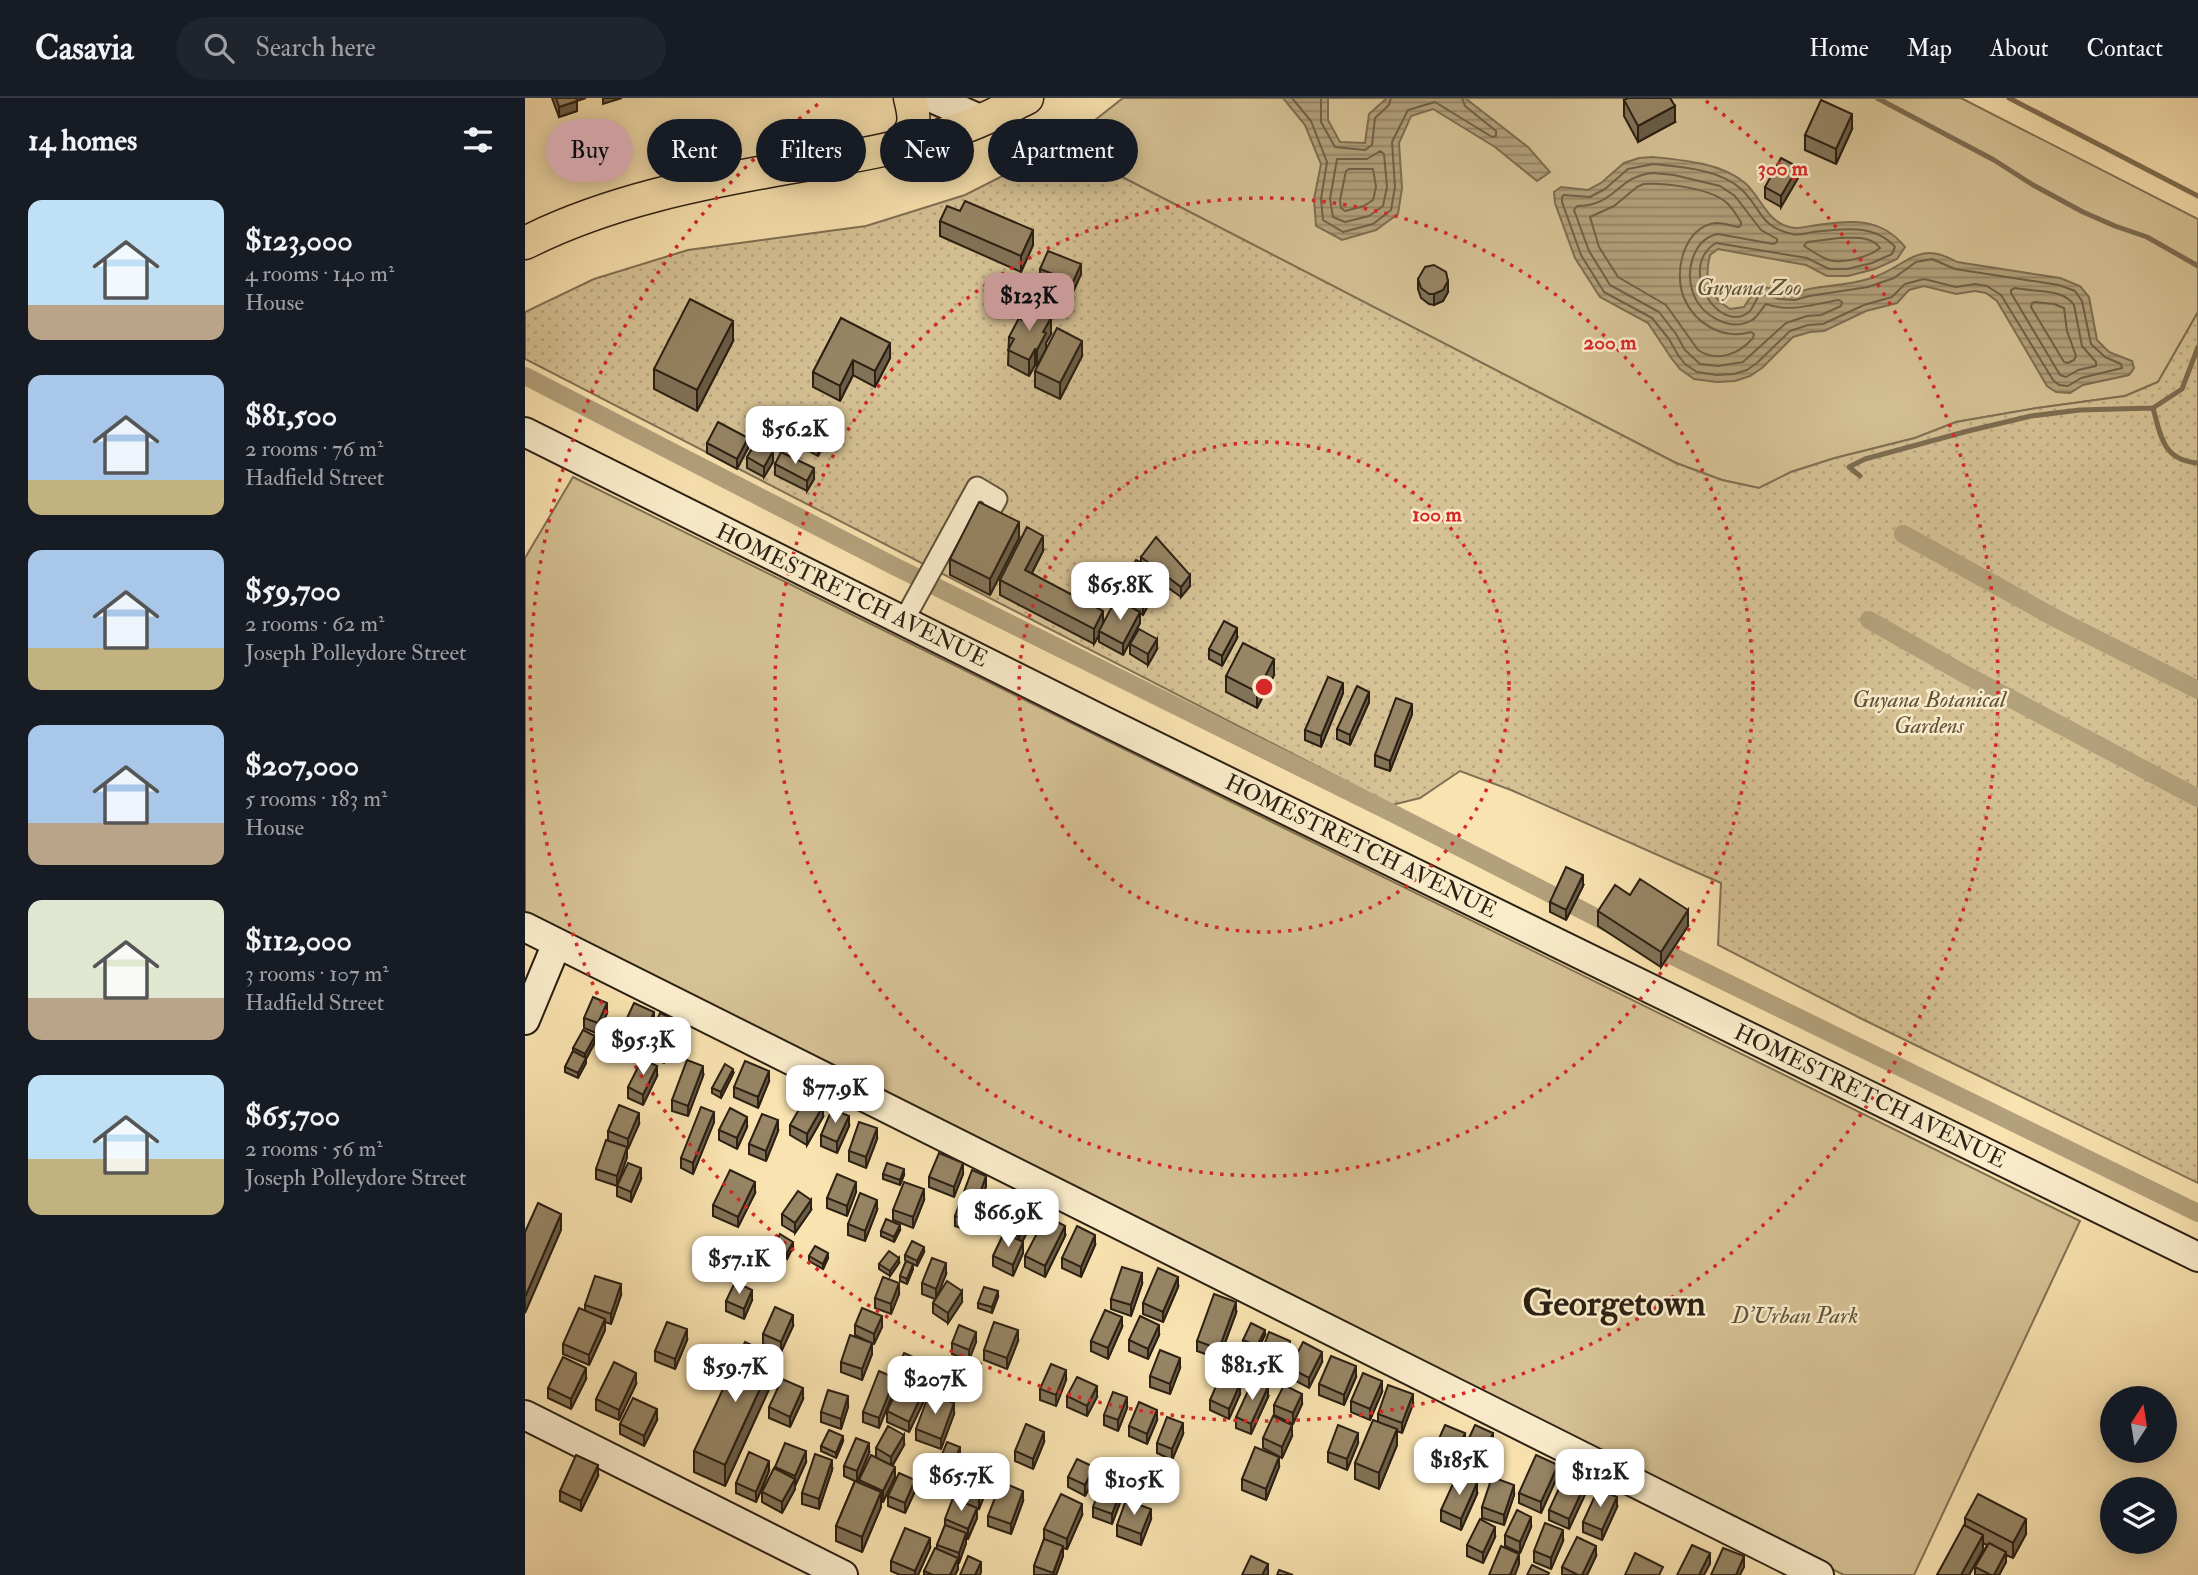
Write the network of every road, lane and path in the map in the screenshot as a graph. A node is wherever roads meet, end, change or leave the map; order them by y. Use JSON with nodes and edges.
{"nodes":[{"id":1,"x":909,"y":98,"type":"edge"},
{"id":2,"x":932,"y":98,"type":"edge"},
{"id":3,"x":1027,"y":98,"type":"edge"},
{"id":4,"x":914,"y":119,"type":"edge"},
{"id":5,"x":982,"y":120,"type":"junction"},
{"id":6,"x":974,"y":122,"type":"edge"},
{"id":7,"x":880,"y":149,"type":"edge"},
{"id":8,"x":525,"y":243,"type":"edge"},
{"id":9,"x":525,"y":432,"type":"edge"},
{"id":10,"x":989,"y":513,"type":"edge"},
{"id":11,"x":904,"y":620,"type":"junction"},
{"id":12,"x":525,"y":928,"type":"edge"},
{"id":13,"x":557,"y":943,"type":"junction"},
{"id":14,"x":525,"y":1020,"type":"edge"},
{"id":15,"x":2198,"y":1257,"type":"edge"},
{"id":16,"x":525,"y":1415,"type":"edge"},
{"id":17,"x":843,"y":1575,"type":"edge"},
{"id":18,"x":1819,"y":1575,"type":"edge"}],
"edges":[{"from":1,"to":4,"type":"main road"},
{"from":2,"to":5,"type":"main road"},
{"from":3,"to":5,"type":"main road"},
{"from":5,"to":6,"type":"main road"},
{"from":7,"to":8,"type":"main road"},
{"from":9,"to":11,"type":"main road","name":"HOMESTRETCH AVENUE"},
{"from":10,"to":11,"type":"street"},
{"from":11,"to":15,"type":"main road","name":"HOMESTRETCH AVENUE"},
{"from":12,"to":13,"type":"main road"},
{"from":13,"to":14,"type":"main road"},
{"from":13,"to":18,"type":"main road"},
{"from":16,"to":17,"type":"main road"}]}
